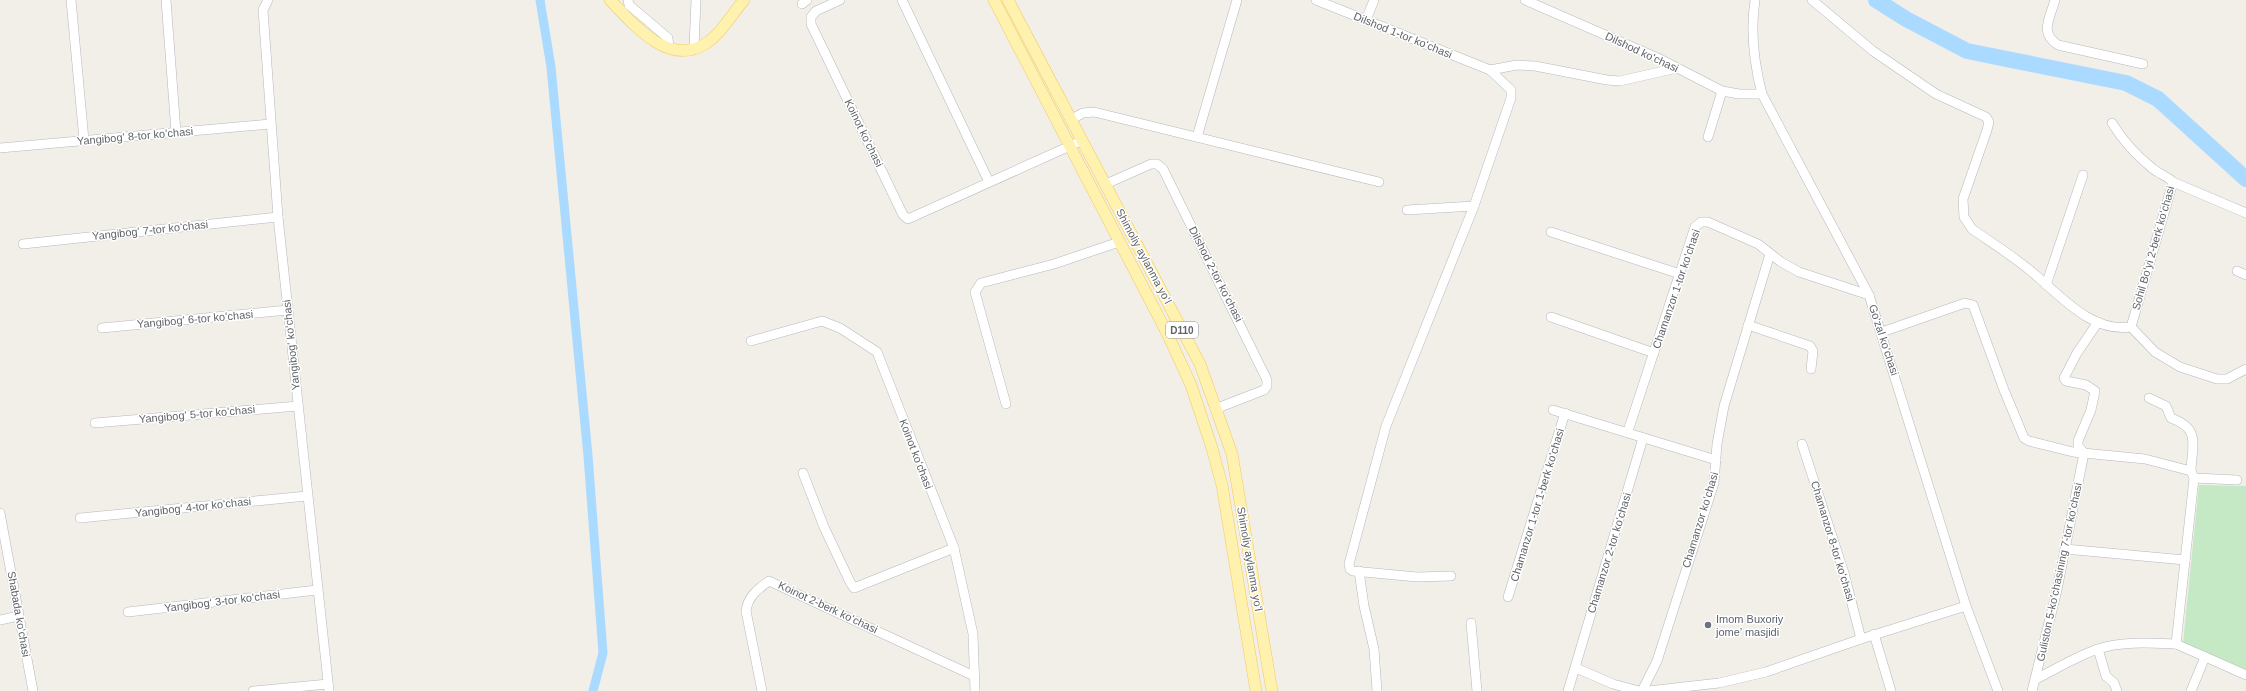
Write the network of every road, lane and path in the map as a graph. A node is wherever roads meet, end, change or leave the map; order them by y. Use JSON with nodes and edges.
{"nodes":[{"id":1,"x":71,"y":0,"type":"edge"},
{"id":2,"x":166,"y":0,"type":"edge"},
{"id":3,"x":268,"y":0,"type":"edge"},
{"id":4,"x":610,"y":0,"type":"edge"},
{"id":5,"x":628,"y":0,"type":"edge"},
{"id":6,"x":696,"y":0,"type":"edge"},
{"id":7,"x":744,"y":0,"type":"edge"},
{"id":8,"x":840,"y":0,"type":"edge"},
{"id":9,"x":902,"y":0,"type":"edge"},
{"id":10,"x":994,"y":0,"type":"edge"},
{"id":11,"x":1008,"y":0,"type":"edge"},
{"id":12,"x":1237,"y":0,"type":"edge"},
{"id":13,"x":1316,"y":0,"type":"edge"},
{"id":14,"x":1374,"y":0,"type":"edge"},
{"id":15,"x":1525,"y":0,"type":"edge"},
{"id":16,"x":1754,"y":0,"type":"edge"},
{"id":17,"x":1812,"y":0,"type":"edge"},
{"id":18,"x":2055,"y":0,"type":"edge"},
{"id":19,"x":1366,"y":20,"type":"junction"},
{"id":20,"x":668,"y":48,"type":"junction"},
{"id":21,"x":694,"y":48,"type":"junction"},
{"id":22,"x":2143,"y":64,"type":"dead end"},
{"id":23,"x":1677,"y":68,"type":"junction"},
{"id":24,"x":1490,"y":70,"type":"junction"},
{"id":25,"x":1722,"y":91,"type":"junction"},
{"id":26,"x":1762,"y":94,"type":"junction"},
{"id":27,"x":1070,"y":120,"type":"junction"},
{"id":28,"x":2112,"y":123,"type":"dead end"},
{"id":29,"x":270,"y":124,"type":"junction"},
{"id":30,"x":176,"y":132,"type":"junction"},
{"id":31,"x":1197,"y":137,"type":"junction"},
{"id":32,"x":1708,"y":137,"type":"dead end"},
{"id":33,"x":84,"y":140,"type":"junction"},
{"id":34,"x":1081,"y":141,"type":"junction"},
{"id":35,"x":1069,"y":147,"type":"junction"},
{"id":36,"x":0,"y":148,"type":"edge"},
{"id":37,"x":2083,"y":175,"type":"dead end"},
{"id":38,"x":989,"y":182,"type":"junction"},
{"id":39,"x":1379,"y":182,"type":"dead end"},
{"id":40,"x":2173,"y":182,"type":"junction"},
{"id":41,"x":1106,"y":184,"type":"junction"},
{"id":42,"x":1474,"y":206,"type":"junction"},
{"id":43,"x":1407,"y":210,"type":"dead end"},
{"id":44,"x":2246,"y":214,"type":"edge"},
{"id":45,"x":278,"y":217,"type":"junction"},
{"id":46,"x":1551,"y":232,"type":"dead end"},
{"id":47,"x":1119,"y":242,"type":"junction"},
{"id":48,"x":23,"y":244,"type":"dead end"},
{"id":49,"x":1770,"y":254,"type":"junction"},
{"id":50,"x":1680,"y":274,"type":"junction"},
{"id":51,"x":2046,"y":285,"type":"junction"},
{"id":52,"x":1869,"y":295,"type":"junction"},
{"id":53,"x":288,"y":310,"type":"junction"},
{"id":54,"x":1551,"y":318,"type":"dead end"},
{"id":55,"x":2098,"y":322,"type":"junction"},
{"id":56,"x":1748,"y":325,"type":"junction"},
{"id":57,"x":2131,"y":327,"type":"junction"},
{"id":58,"x":102,"y":328,"type":"dead end"},
{"id":59,"x":1882,"y":332,"type":"junction"},
{"id":60,"x":751,"y":341,"type":"dead end"},
{"id":61,"x":1654,"y":353,"type":"junction"},
{"id":62,"x":1811,"y":369,"type":"dead end"},
{"id":63,"x":2246,"y":369,"type":"edge"},
{"id":64,"x":2149,"y":398,"type":"dead end"},
{"id":65,"x":1006,"y":404,"type":"dead end"},
{"id":66,"x":298,"y":406,"type":"junction"},
{"id":67,"x":1216,"y":409,"type":"junction"},
{"id":68,"x":1553,"y":410,"type":"dead end"},
{"id":69,"x":1566,"y":413,"type":"junction"},
{"id":70,"x":96,"y":423,"type":"dead end"},
{"id":71,"x":1628,"y":431,"type":"junction"},
{"id":72,"x":1643,"y":438,"type":"junction"},
{"id":73,"x":1802,"y":444,"type":"dead end"},
{"id":74,"x":2084,"y":453,"type":"junction"},
{"id":75,"x":1716,"y":460,"type":"junction"},
{"id":76,"x":803,"y":473,"type":"dead end"},
{"id":77,"x":2193,"y":475,"type":"junction"},
{"id":78,"x":2236,"y":480,"type":"dead end"},
{"id":79,"x":307,"y":496,"type":"junction"},
{"id":80,"x":0,"y":513,"type":"edge"},
{"id":81,"x":80,"y":518,"type":"dead end"},
{"id":82,"x":3,"y":540,"type":"edge"},
{"id":83,"x":954,"y":548,"type":"junction"},
{"id":84,"x":2065,"y":549,"type":"junction"},
{"id":85,"x":1249,"y":554,"type":"junction"},
{"id":86,"x":1234,"y":559,"type":"junction"},
{"id":87,"x":2185,"y":560,"type":"junction"},
{"id":88,"x":1359,"y":571,"type":"junction"},
{"id":89,"x":1451,"y":576,"type":"dead end"},
{"id":90,"x":317,"y":590,"type":"junction"},
{"id":91,"x":1508,"y":597,"type":"dead end"},
{"id":92,"x":1966,"y":606,"type":"junction"},
{"id":93,"x":128,"y":612,"type":"dead end"},
{"id":94,"x":18,"y":616,"type":"junction"},
{"id":95,"x":0,"y":620,"type":"edge"},
{"id":96,"x":1471,"y":623,"type":"dead end"},
{"id":97,"x":1874,"y":634,"type":"junction"},
{"id":98,"x":1861,"y":639,"type":"junction"},
{"id":99,"x":2176,"y":644,"type":"junction"},
{"id":100,"x":2098,"y":649,"type":"junction"},
{"id":101,"x":2205,"y":657,"type":"junction"},
{"id":102,"x":1576,"y":668,"type":"junction"},
{"id":103,"x":2246,"y":675,"type":"edge"},
{"id":104,"x":974,"y":676,"type":"junction"},
{"id":105,"x":2036,"y":679,"type":"junction"},
{"id":106,"x":328,"y":687,"type":"edge"},
{"id":107,"x":1719,"y":687,"type":"edge"},
{"id":108,"x":33,"y":691,"type":"edge"},
{"id":109,"x":253,"y":691,"type":"edge"},
{"id":110,"x":762,"y":691,"type":"edge"},
{"id":111,"x":975,"y":691,"type":"edge"},
{"id":112,"x":1256,"y":691,"type":"edge"},
{"id":113,"x":1272,"y":691,"type":"edge"},
{"id":114,"x":1376,"y":691,"type":"edge"},
{"id":115,"x":1477,"y":691,"type":"edge"},
{"id":116,"x":1568,"y":691,"type":"edge"},
{"id":117,"x":1641,"y":691,"type":"edge"},
{"id":118,"x":1648,"y":691,"type":"edge"},
{"id":119,"x":1892,"y":691,"type":"edge"},
{"id":120,"x":1998,"y":691,"type":"edge"},
{"id":121,"x":2032,"y":691,"type":"edge"},
{"id":122,"x":2117,"y":691,"type":"edge"},
{"id":123,"x":2191,"y":691,"type":"edge"}],
"edges":[{"from":1,"to":33,"type":"street"},
{"from":2,"to":30,"type":"street"},
{"from":3,"to":29,"type":"street","name":"Yangibogʻ koʻchasi"},
{"from":4,"to":20,"type":"main road"},
{"from":5,"to":20,"type":"street"},
{"from":6,"to":21,"type":"street"},
{"from":7,"to":21,"type":"main road"},
{"from":8,"to":38,"type":"street","name":"Koinot koʻchasi"},
{"from":9,"to":38,"type":"street"},
{"from":10,"to":35,"type":"main road","name":"Shimoliy aylanma yoʻl","number":"D110"},
{"from":11,"to":27,"type":"main road","name":"Shimoliy aylanma yoʻl","number":"D110"},
{"from":12,"to":31,"type":"street"},
{"from":13,"to":19,"type":"street","name":"Dilshod 1-tor koʻchasi"},
{"from":14,"to":19,"type":"street"},
{"from":15,"to":23,"type":"street","name":"Dilshod koʻchasi"},
{"from":16,"to":26,"type":"street","name":"Goʻzal koʻchasi"},
{"from":17,"to":51,"type":"street"},
{"from":18,"to":22,"type":"street"},
{"from":19,"to":24,"type":"street","name":"Dilshod 1-tor koʻchasi"},
{"from":20,"to":21,"type":"main road"},
{"from":23,"to":24,"type":"street"},
{"from":23,"to":25,"type":"street","name":"Dilshod koʻchasi"},
{"from":24,"to":42,"type":"street"},
{"from":25,"to":26,"type":"street","name":"Dilshod koʻchasi"},
{"from":25,"to":32,"type":"street"},
{"from":26,"to":52,"type":"street","name":"Goʻzal koʻchasi"},
{"from":27,"to":31,"type":"street"},
{"from":27,"to":34,"type":"main road","name":"Shimoliy aylanma yoʻl","number":"D110"},
{"from":28,"to":40,"type":"street","name":"Sohil Boʻyi 2-berk koʻchasi"},
{"from":29,"to":30,"type":"street","name":"Yangibogʻ 8-tor koʻchasi"},
{"from":29,"to":45,"type":"street","name":"Yangibogʻ koʻchasi"},
{"from":30,"to":33,"type":"street","name":"Yangibogʻ 8-tor koʻchasi"},
{"from":31,"to":39,"type":"street"},
{"from":33,"to":36,"type":"street","name":"Yangibogʻ 8-tor koʻchasi"},
{"from":34,"to":35,"type":"street","name":"Koinot koʻchasi"},
{"from":34,"to":41,"type":"main road","name":"Shimoliy aylanma yoʻl","number":"D110"},
{"from":35,"to":38,"type":"street","name":"Koinot koʻchasi"},
{"from":35,"to":47,"type":"main road","name":"Shimoliy aylanma yoʻl","number":"D110"},
{"from":37,"to":51,"type":"street"},
{"from":40,"to":44,"type":"street"},
{"from":40,"to":57,"type":"street","name":"Sohil Boʻyi 2-berk koʻchasi"},
{"from":41,"to":67,"type":"main road","name":"Shimoliy aylanma yoʻl","number":"D110"},
{"from":41,"to":67,"type":"street","name":"Dilshod 2-tor koʻchasi"},
{"from":42,"to":43,"type":"street"},
{"from":42,"to":88,"type":"street"},
{"from":45,"to":48,"type":"street","name":"Yangibogʻ 7-tor koʻchasi"},
{"from":45,"to":53,"type":"street","name":"Yangibogʻ koʻchasi"},
{"from":46,"to":50,"type":"street"},
{"from":47,"to":65,"type":"street"},
{"from":47,"to":86,"type":"main road","name":"Shimoliy aylanma yoʻl","number":"D110"},
{"from":49,"to":50,"type":"street","name":"Chamanzor 1-tor koʻchasi"},
{"from":49,"to":52,"type":"street"},
{"from":49,"to":56,"type":"street","name":"Chamanzor koʻchasi"},
{"from":50,"to":61,"type":"street","name":"Chamanzor 1-tor koʻchasi"},
{"from":51,"to":55,"type":"street"},
{"from":52,"to":59,"type":"street","name":"Goʻzal koʻchasi"},
{"from":53,"to":58,"type":"street","name":"Yangibogʻ 6-tor koʻchasi"},
{"from":53,"to":66,"type":"street","name":"Yangibogʻ koʻchasi"},
{"from":54,"to":61,"type":"street"},
{"from":55,"to":57,"type":"street"},
{"from":55,"to":74,"type":"street"},
{"from":56,"to":62,"type":"street"},
{"from":56,"to":75,"type":"street","name":"Chamanzor koʻchasi"},
{"from":57,"to":63,"type":"street"},
{"from":59,"to":74,"type":"street"},
{"from":59,"to":92,"type":"street","name":"Goʻzal koʻchasi"},
{"from":60,"to":83,"type":"street","name":"Koinot koʻchasi"},
{"from":61,"to":71,"type":"street","name":"Chamanzor 1-tor koʻchasi"},
{"from":64,"to":77,"type":"street"},
{"from":66,"to":70,"type":"street","name":"Yangibogʻ 5-tor koʻchasi"},
{"from":66,"to":79,"type":"street","name":"Yangibogʻ koʻchasi"},
{"from":67,"to":85,"type":"main road","name":"Shimoliy aylanma yoʻl","number":"D110"},
{"from":68,"to":69,"type":"street","name":"Chamanzor 1-tor 1-berk koʻchasi"},
{"from":69,"to":71,"type":"street","name":"Chamanzor 1-tor 1-berk koʻchasi"},
{"from":69,"to":91,"type":"street","name":"Chamanzor 1-tor 1-berk koʻchasi"},
{"from":71,"to":72,"type":"street","name":"Chamanzor 1-tor 1-berk koʻchasi"},
{"from":72,"to":75,"type":"street","name":"Chamanzor 1-tor 1-berk koʻchasi"},
{"from":72,"to":102,"type":"street","name":"Chamanzor 2-tor koʻchasi"},
{"from":73,"to":98,"type":"street","name":"Chamanzor 8-tor koʻchasi"},
{"from":74,"to":77,"type":"street"},
{"from":74,"to":84,"type":"street","name":"Guliston 5-koʻchasining 7-tor koʻchasi"},
{"from":75,"to":117,"type":"street","name":"Chamanzor koʻchasi"},
{"from":76,"to":83,"type":"street"},
{"from":77,"to":78,"type":"street"},
{"from":77,"to":87,"type":"street"},
{"from":79,"to":81,"type":"street","name":"Yangibogʻ 4-tor koʻchasi"},
{"from":79,"to":90,"type":"street","name":"Yangibogʻ koʻchasi"},
{"from":80,"to":82,"type":"street","name":"Shabada koʻchasi"},
{"from":82,"to":94,"type":"street","name":"Shabada koʻchasi"},
{"from":83,"to":104,"type":"street","name":"Koinot koʻchasi"},
{"from":84,"to":87,"type":"street"},
{"from":84,"to":105,"type":"street","name":"Guliston 5-koʻchasining 7-tor koʻchasi"},
{"from":85,"to":86,"type":"main road"},
{"from":85,"to":113,"type":"main road","name":"Shimoliy aylanma yoʻl","number":"D110"},
{"from":86,"to":112,"type":"main road","name":"Shimoliy aylanma yoʻl","number":"D110"},
{"from":87,"to":99,"type":"street"},
{"from":88,"to":89,"type":"street"},
{"from":88,"to":114,"type":"street"},
{"from":90,"to":93,"type":"street","name":"Yangibogʻ 3-tor koʻchasi"},
{"from":90,"to":106,"type":"street","name":"Yangibogʻ koʻchasi"},
{"from":92,"to":97,"type":"street"},
{"from":92,"to":120,"type":"street","name":"Goʻzal koʻchasi"},
{"from":94,"to":95,"type":"street"},
{"from":94,"to":108,"type":"street","name":"Shabada koʻchasi"},
{"from":96,"to":115,"type":"street"},
{"from":97,"to":98,"type":"street"},
{"from":97,"to":119,"type":"street"},
{"from":98,"to":107,"type":"street"},
{"from":99,"to":100,"type":"street"},
{"from":99,"to":101,"type":"street"},
{"from":100,"to":105,"type":"street"},
{"from":100,"to":122,"type":"street"},
{"from":101,"to":103,"type":"street"},
{"from":101,"to":123,"type":"street"},
{"from":102,"to":116,"type":"street","name":"Chamanzor 2-tor koʻchasi"},
{"from":102,"to":117,"type":"street","name":"Chamanzor koʻchasi"},
{"from":104,"to":110,"type":"street","name":"Koinot 2-berk koʻchasi"},
{"from":104,"to":111,"type":"street","name":"Koinot koʻchasi"},
{"from":105,"to":121,"type":"street","name":"Guliston 5-koʻchasining 7-tor koʻchasi"},
{"from":106,"to":109,"type":"street"},
{"from":107,"to":118,"type":"street"}]}
